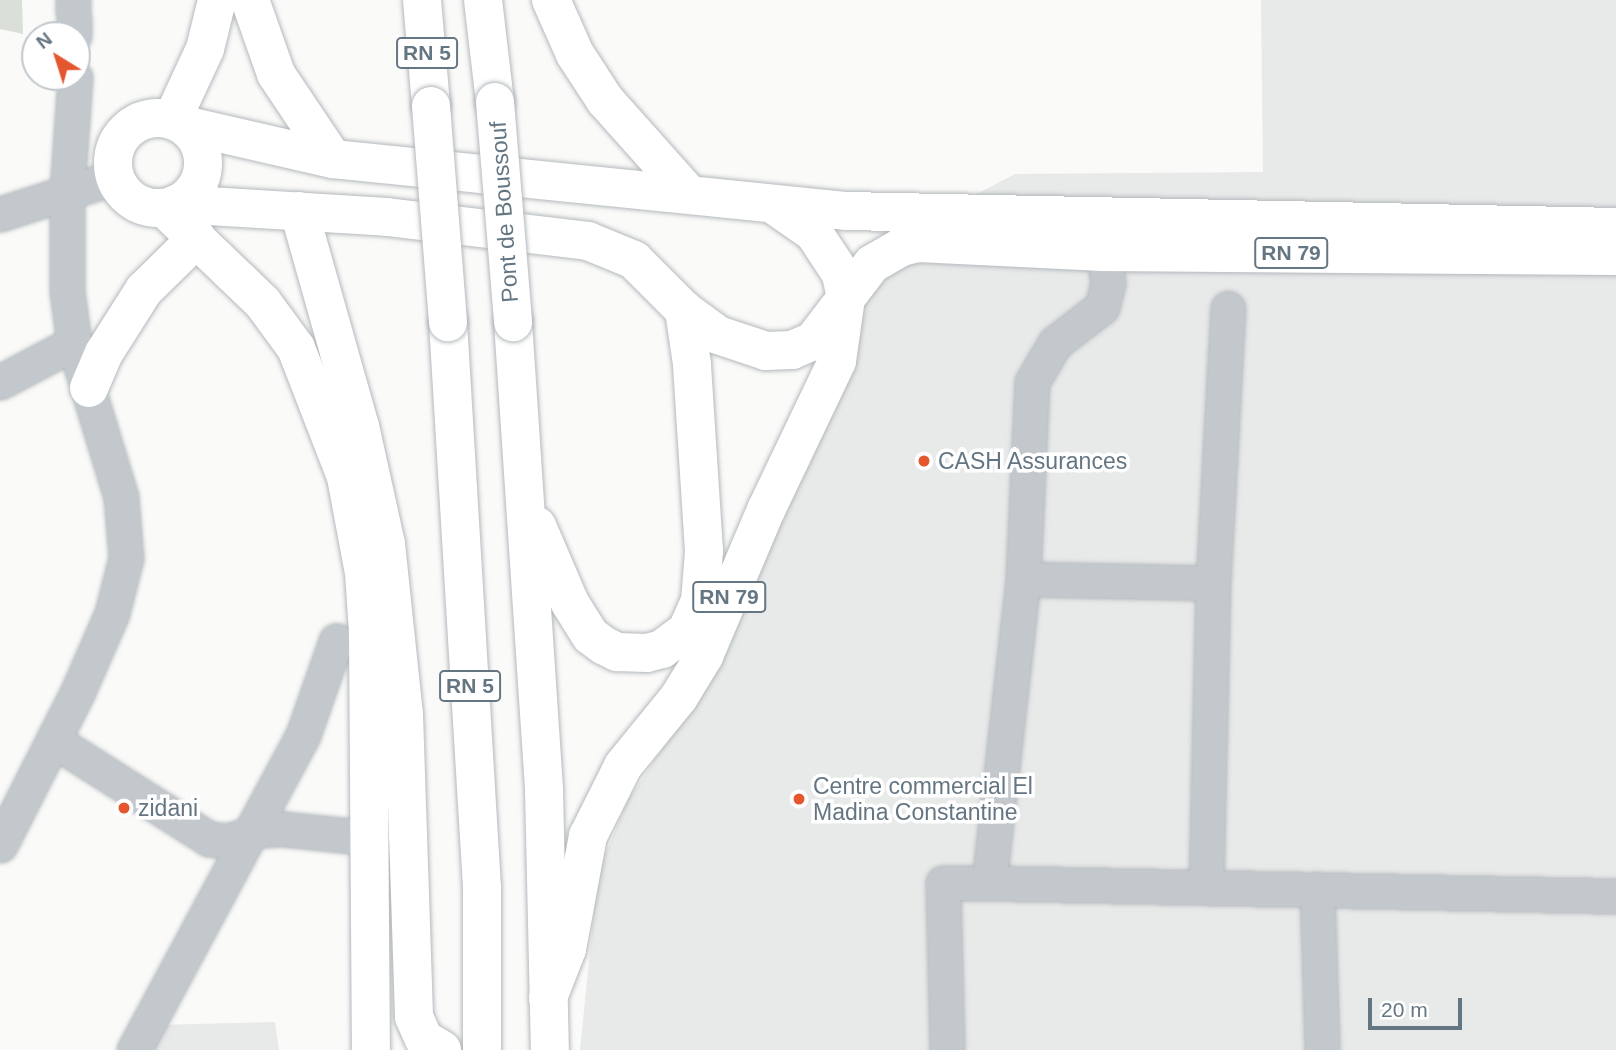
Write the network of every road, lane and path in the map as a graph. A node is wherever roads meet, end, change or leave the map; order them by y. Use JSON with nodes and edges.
{"nodes":[{"id":1,"x":73,"y":0,"type":"edge"},
{"id":2,"x":217,"y":0,"type":"edge"},
{"id":3,"x":250,"y":0,"type":"edge"},
{"id":4,"x":422,"y":0,"type":"edge"},
{"id":5,"x":483,"y":0,"type":"edge"},
{"id":6,"x":551,"y":0,"type":"edge"},
{"id":7,"x":74,"y":21,"type":"edge"},
{"id":8,"x":74,"y":91,"type":"edge"},
{"id":9,"x":178,"y":123,"type":"junction"},
{"id":10,"x":334,"y":159,"type":"junction"},
{"id":11,"x":115,"y":177,"type":"junction"},
{"id":12,"x":67,"y":192,"type":"junction"},
{"id":13,"x":688,"y":192,"type":"junction"},
{"id":14,"x":773,"y":204,"type":"junction"},
{"id":15,"x":170,"y":206,"type":"junction"},
{"id":16,"x":299,"y":211,"type":"junction"},
{"id":17,"x":0,"y":214,"type":"edge"},
{"id":18,"x":1616,"y":228,"type":"edge"},
{"id":19,"x":197,"y":238,"type":"junction"},
{"id":20,"x":1103,"y":252,"type":"junction"},
{"id":21,"x":1616,"y":256,"type":"edge"},
{"id":22,"x":846,"y":298,"type":"junction"},
{"id":23,"x":1228,"y":308,"type":"dead end"},
{"id":24,"x":684,"y":310,"type":"junction"},
{"id":25,"x":74,"y":343,"type":"junction"},
{"id":26,"x":0,"y":382,"type":"edge"},
{"id":27,"x":89,"y":388,"type":"junction"},
{"id":28,"x":524,"y":492,"type":"junction"},
{"id":29,"x":1023,"y":579,"type":"junction"},
{"id":30,"x":1213,"y":583,"type":"junction"},
{"id":31,"x":336,"y":641,"type":"dead end"},
{"id":32,"x":53,"y":740,"type":"junction"},
{"id":33,"x":250,"y":833,"type":"junction"},
{"id":34,"x":370,"y":838,"type":"junction"},
{"id":35,"x":0,"y":845,"type":"edge"},
{"id":36,"x":989,"y":883,"type":"junction"},
{"id":37,"x":1206,"y":887,"type":"junction"},
{"id":38,"x":1317,"y":889,"type":"junction"},
{"id":39,"x":1616,"y":896,"type":"edge"},
{"id":40,"x":548,"y":998,"type":"junction"},
{"id":41,"x":134,"y":1050,"type":"edge"},
{"id":42,"x":371,"y":1050,"type":"edge"},
{"id":43,"x":442,"y":1050,"type":"edge"},
{"id":44,"x":483,"y":1050,"type":"edge"},
{"id":45,"x":550,"y":1050,"type":"edge"},
{"id":46,"x":947,"y":1050,"type":"edge"},
{"id":47,"x":1322,"y":1050,"type":"edge"}],
"edges":[{"from":1,"to":7,"type":"street"},
{"from":2,"to":9,"type":"highway"},
{"from":3,"to":10,"type":"highway"},
{"from":4,"to":44,"type":"highway","number":"RN 5","bridge":true},
{"from":5,"to":28,"type":"highway","name":"Pont de Boussouf","number":"RN 5","bridge":true},
{"from":6,"to":13,"type":"highway"},
{"from":8,"to":12,"type":"street"},
{"from":9,"to":10,"type":"highway","number":"RN 79"},
{"from":9,"to":11,"type":"highway"},
{"from":9,"to":15,"type":"highway"},
{"from":10,"to":13,"type":"highway","number":"RN 79"},
{"from":11,"to":12,"type":"street"},
{"from":11,"to":15,"type":"highway"},
{"from":12,"to":17,"type":"street"},
{"from":12,"to":25,"type":"street"},
{"from":13,"to":14,"type":"highway","number":"RN 79"},
{"from":14,"to":18,"type":"highway","number":"RN 79"},
{"from":14,"to":22,"type":"highway","number":"RN 79"},
{"from":15,"to":16,"type":"highway","number":"RN 79"},
{"from":15,"to":19,"type":"highway"},
{"from":16,"to":24,"type":"highway","number":"RN 79"},
{"from":16,"to":43,"type":"highway"},
{"from":19,"to":27,"type":"highway"},
{"from":19,"to":34,"type":"highway"},
{"from":20,"to":21,"type":"highway","number":"RN 79"},
{"from":20,"to":22,"type":"highway","number":"RN 79"},
{"from":20,"to":29,"type":"street"},
{"from":22,"to":24,"type":"highway","number":"RN 79"},
{"from":22,"to":40,"type":"highway","number":"RN 79"},
{"from":23,"to":30,"type":"street"},
{"from":24,"to":28,"type":"highway","number":"RN 79"},
{"from":25,"to":26,"type":"street"},
{"from":25,"to":27,"type":"street"},
{"from":27,"to":32,"type":"street"},
{"from":28,"to":40,"type":"highway","number":"RN 5"},
{"from":29,"to":30,"type":"street"},
{"from":29,"to":36,"type":"street"},
{"from":30,"to":37,"type":"street"},
{"from":31,"to":33,"type":"street"},
{"from":32,"to":33,"type":"street"},
{"from":32,"to":35,"type":"street"},
{"from":33,"to":34,"type":"street"},
{"from":33,"to":41,"type":"street"},
{"from":34,"to":42,"type":"highway"},
{"from":36,"to":37,"type":"street"},
{"from":36,"to":46,"type":"street"},
{"from":37,"to":38,"type":"street"},
{"from":38,"to":39,"type":"street"},
{"from":38,"to":47,"type":"street"},
{"from":40,"to":45,"type":"highway","number":"RN 5"}]}
